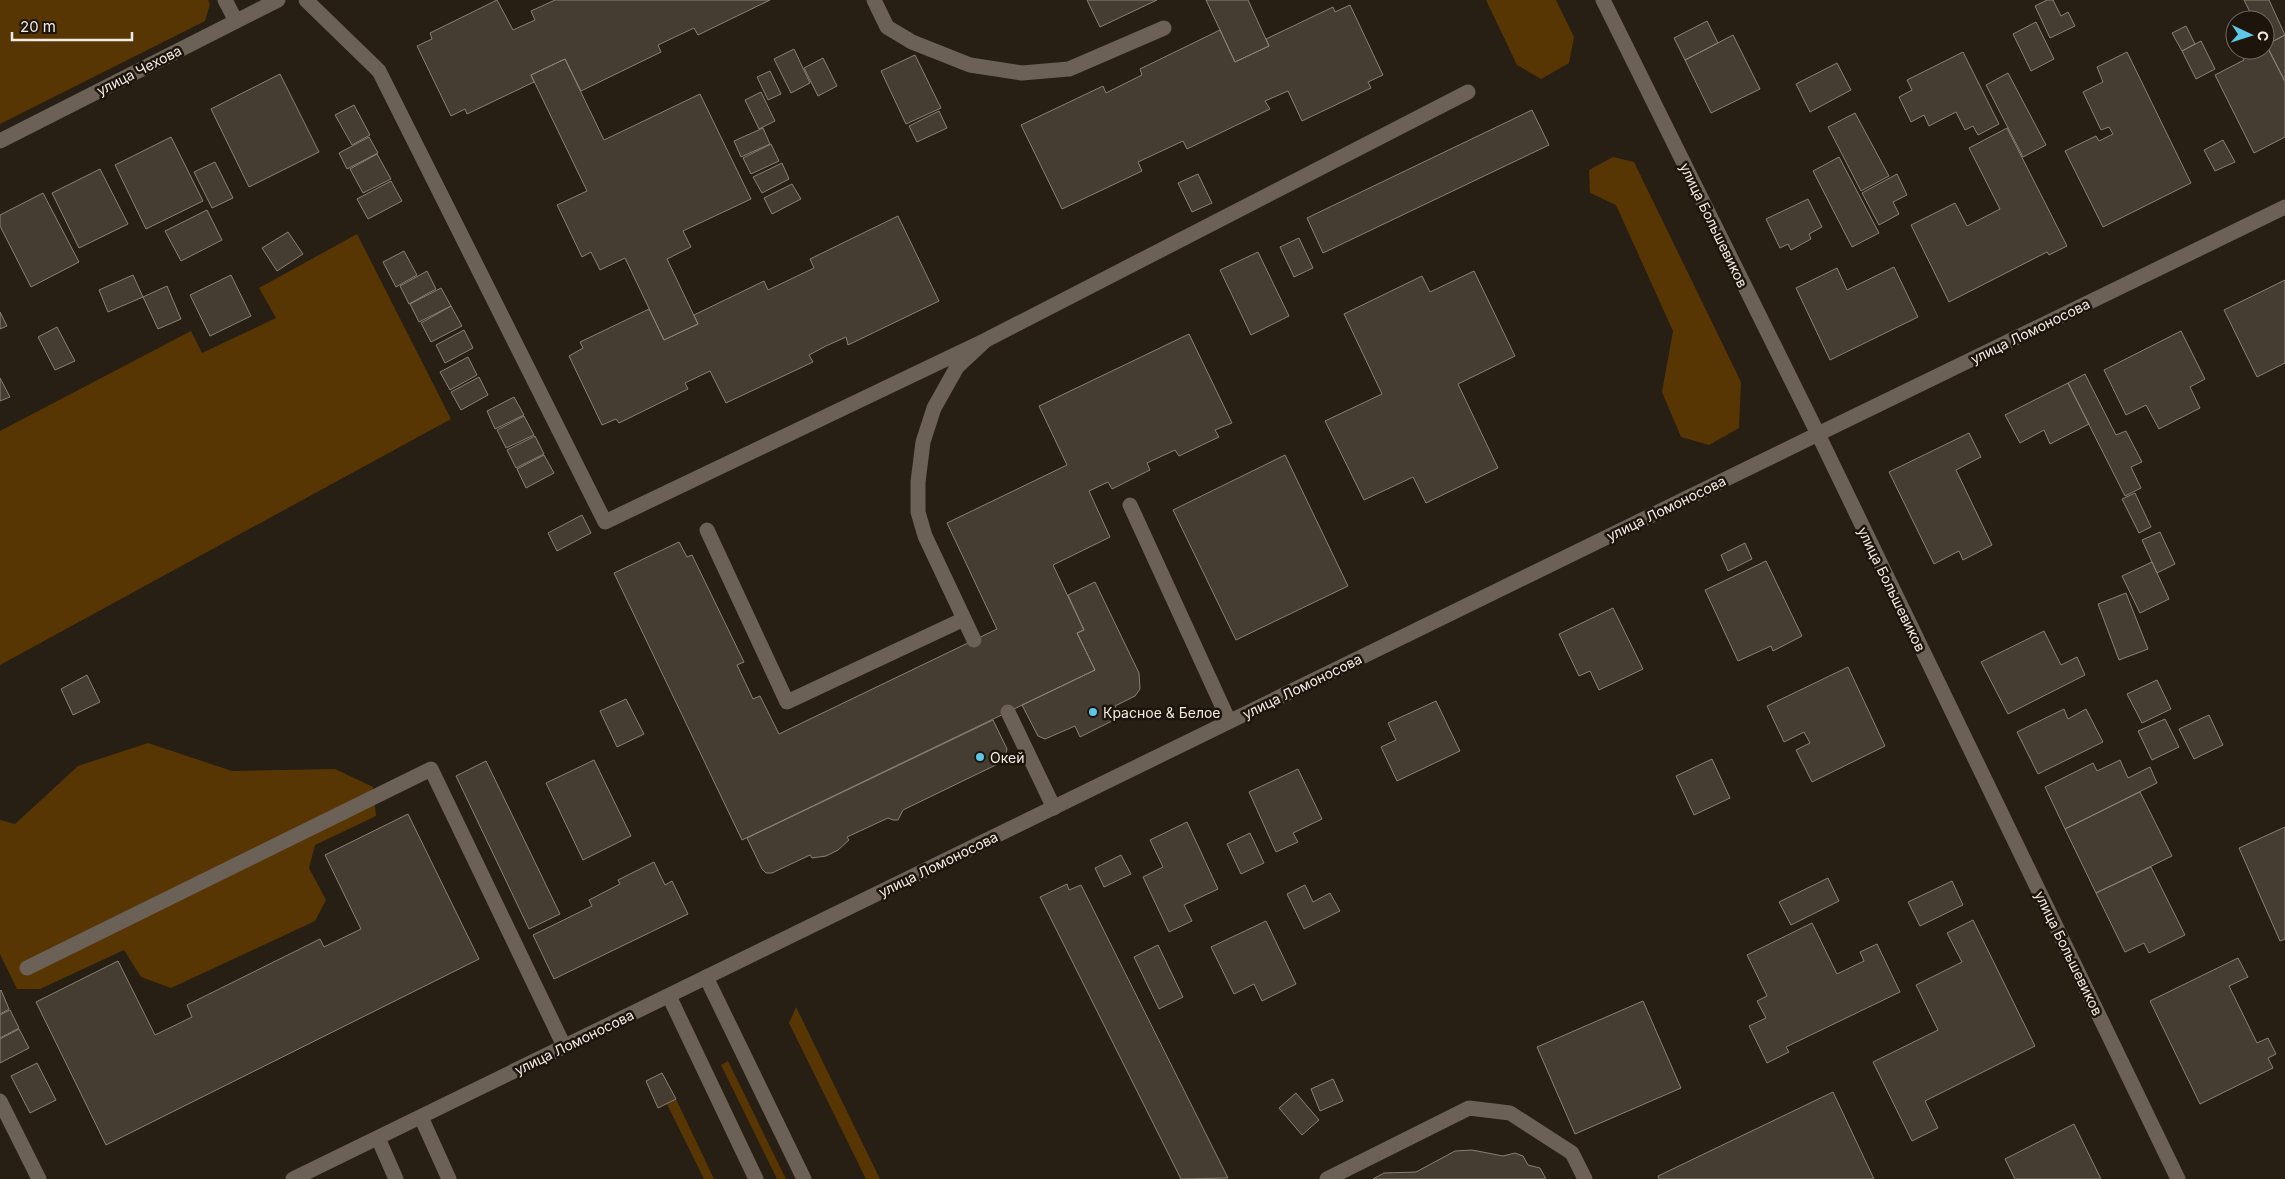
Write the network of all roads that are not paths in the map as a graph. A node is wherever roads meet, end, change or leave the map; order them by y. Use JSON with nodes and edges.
{"nodes":[{"id":1,"x":225,"y":0,"type":"edge"},
{"id":2,"x":278,"y":0,"type":"edge"},
{"id":3,"x":306,"y":0,"type":"edge"},
{"id":4,"x":874,"y":0,"type":"edge"},
{"id":5,"x":1603,"y":0,"type":"edge"},
{"id":6,"x":236,"y":21,"type":"junction"},
{"id":7,"x":1164,"y":28,"type":"dead end"},
{"id":8,"x":1468,"y":92,"type":"dead end"},
{"id":9,"x":0,"y":141,"type":"edge"},
{"id":10,"x":2285,"y":207,"type":"edge"},
{"id":11,"x":986,"y":340,"type":"junction"},
{"id":12,"x":1818,"y":434,"type":"junction"},
{"id":13,"x":1130,"y":505,"type":"dead end"},
{"id":14,"x":707,"y":530,"type":"dead end"},
{"id":15,"x":964,"y":619,"type":"junction"},
{"id":16,"x":974,"y":640,"type":"dead end"},
{"id":17,"x":1008,"y":712,"type":"dead end"},
{"id":18,"x":1230,"y":721,"type":"junction"},
{"id":19,"x":1054,"y":808,"type":"junction"},
{"id":20,"x":27,"y":968,"type":"dead end"},
{"id":21,"x":706,"y":977,"type":"junction"},
{"id":22,"x":669,"y":996,"type":"junction"},
{"id":23,"x":564,"y":1046,"type":"junction"},
{"id":24,"x":0,"y":1101,"type":"edge"},
{"id":25,"x":421,"y":1117,"type":"junction"},
{"id":26,"x":378,"y":1138,"type":"junction"},
{"id":27,"x":38,"y":1179,"type":"edge"},
{"id":28,"x":293,"y":1179,"type":"edge"},
{"id":29,"x":396,"y":1179,"type":"edge"},
{"id":30,"x":449,"y":1179,"type":"edge"},
{"id":31,"x":756,"y":1179,"type":"edge"},
{"id":32,"x":804,"y":1179,"type":"edge"},
{"id":33,"x":1328,"y":1179,"type":"edge"},
{"id":34,"x":1585,"y":1179,"type":"edge"},
{"id":35,"x":2178,"y":1179,"type":"edge"}],
"edges":[{"from":1,"to":6,"type":"street"},
{"from":2,"to":6,"type":"street","name":"улица Чехова"},
{"from":3,"to":11,"type":"street"},
{"from":4,"to":7,"type":"street"},
{"from":5,"to":12,"type":"street","name":"улица Большевиков"},
{"from":6,"to":9,"type":"street","name":"улица Чехова"},
{"from":8,"to":11,"type":"street"},
{"from":10,"to":12,"type":"street","name":"улица Ломоносова"},
{"from":11,"to":15,"type":"street"},
{"from":12,"to":18,"type":"street","name":"улица Ломоносова"},
{"from":12,"to":35,"type":"street","name":"улица Большевиков"},
{"from":13,"to":18,"type":"street"},
{"from":14,"to":15,"type":"street"},
{"from":15,"to":16,"type":"street"},
{"from":17,"to":19,"type":"street"},
{"from":18,"to":19,"type":"street","name":"улица Ломоносова"},
{"from":19,"to":21,"type":"street","name":"улица Ломоносова"},
{"from":20,"to":23,"type":"street"},
{"from":21,"to":22,"type":"street","name":"улица Ломоносова"},
{"from":21,"to":32,"type":"street"},
{"from":22,"to":23,"type":"street","name":"улица Ломоносова"},
{"from":22,"to":31,"type":"street"},
{"from":23,"to":25,"type":"street","name":"улица Ломоносова"},
{"from":24,"to":27,"type":"street"},
{"from":25,"to":26,"type":"street","name":"улица Ломоносова"},
{"from":25,"to":30,"type":"street"},
{"from":26,"to":28,"type":"street","name":"улица Ломоносова"},
{"from":26,"to":29,"type":"street"},
{"from":33,"to":34,"type":"street"}]}
